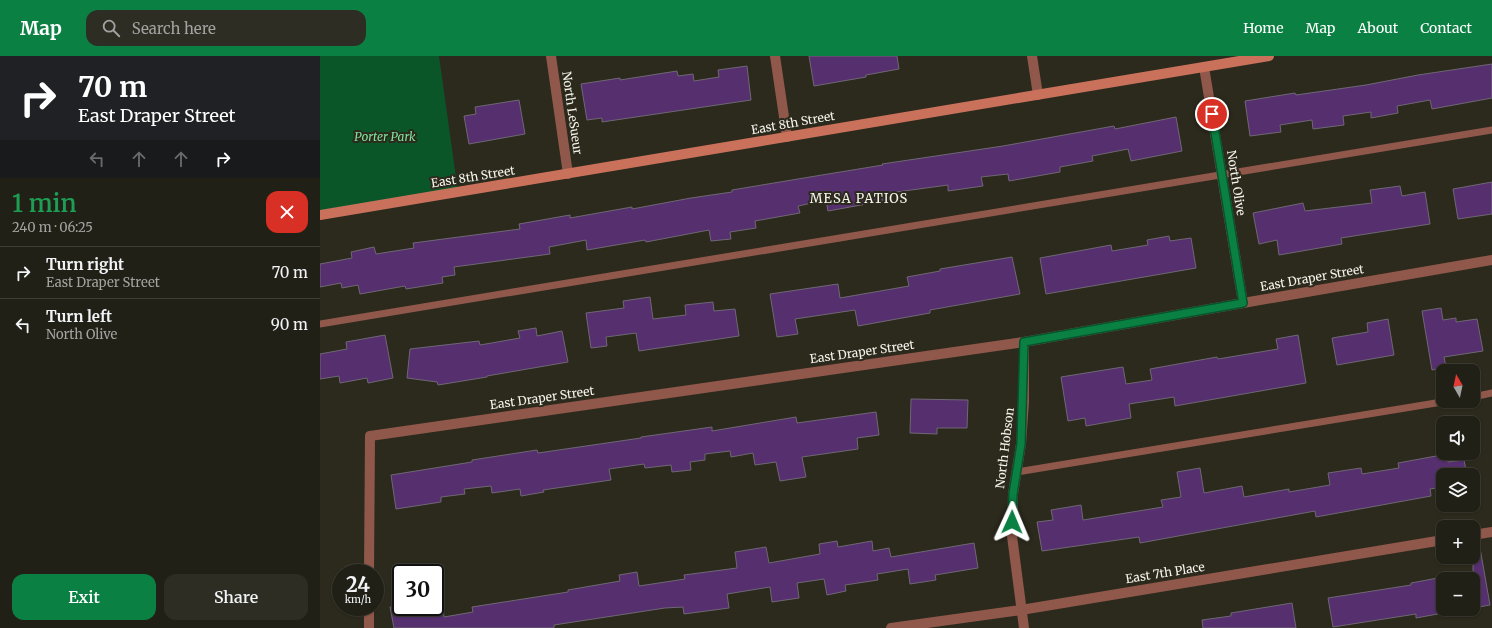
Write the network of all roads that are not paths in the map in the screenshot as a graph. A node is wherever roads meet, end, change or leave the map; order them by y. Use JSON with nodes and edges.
{"nodes":[{"id":1,"x":551,"y":56,"type":"edge"},
{"id":2,"x":775,"y":56,"type":"edge"},
{"id":3,"x":1032,"y":56,"type":"edge"},
{"id":4,"x":1269,"y":56,"type":"edge"},
{"id":5,"x":1204,"y":67,"type":"junction"},
{"id":6,"x":1038,"y":95,"type":"junction"},
{"id":7,"x":1492,"y":130,"type":"edge"},
{"id":8,"x":787,"y":137,"type":"junction"},
{"id":9,"x":568,"y":174,"type":"junction"},
{"id":10,"x":1222,"y":176,"type":"junction"},
{"id":11,"x":320,"y":215,"type":"edge"},
{"id":12,"x":1492,"y":260,"type":"edge"},
{"id":13,"x":1243,"y":303,"type":"junction"},
{"id":14,"x":320,"y":324,"type":"edge"},
{"id":15,"x":1024,"y":342,"type":"junction"},
{"id":16,"x":1492,"y":393,"type":"edge"},
{"id":17,"x":1480,"y":396,"type":"edge"},
{"id":18,"x":1436,"y":403,"type":"edge"},
{"id":19,"x":1017,"y":472,"type":"junction"},
{"id":20,"x":1492,"y":532,"type":"edge"},
{"id":21,"x":1480,"y":534,"type":"edge"},
{"id":22,"x":1436,"y":541,"type":"edge"},
{"id":23,"x":370,"y":564,"type":"edge"},
{"id":24,"x":1021,"y":610,"type":"junction"},
{"id":25,"x":369,"y":616,"type":"edge"},
{"id":26,"x":369,"y":628,"type":"edge"},
{"id":27,"x":891,"y":628,"type":"edge"},
{"id":28,"x":1024,"y":628,"type":"edge"}],
"edges":[{"from":1,"to":9,"type":"street","name":"North LeSueur"},
{"from":2,"to":8,"type":"street"},
{"from":3,"to":6,"type":"street"},
{"from":4,"to":5,"type":"street","name":"East 8th Street"},
{"from":5,"to":6,"type":"street","name":"East 8th Street"},
{"from":5,"to":10,"type":"street","name":"North Olive"},
{"from":6,"to":8,"type":"street","name":"East 8th Street"},
{"from":7,"to":10,"type":"lane"},
{"from":8,"to":9,"type":"street","name":"East 8th Street"},
{"from":9,"to":11,"type":"street","name":"East 8th Street"},
{"from":10,"to":13,"type":"street","name":"North Olive"},
{"from":10,"to":14,"type":"lane"},
{"from":12,"to":13,"type":"street","name":"East Draper Street"},
{"from":13,"to":15,"type":"street","name":"East Draper Street"},
{"from":15,"to":19,"type":"street","name":"North Hobson"},
{"from":15,"to":23,"type":"street","name":"East Draper Street"},
{"from":16,"to":17,"type":"lane"},
{"from":18,"to":19,"type":"lane"},
{"from":19,"to":24,"type":"street","name":"North Hobson"},
{"from":20,"to":21,"type":"street"},
{"from":22,"to":24,"type":"street","name":"East 7th Place"},
{"from":24,"to":27,"type":"street","name":"East 7th Place"},
{"from":24,"to":28,"type":"street","name":"North Hobson"},
{"from":25,"to":26,"type":"street"}]}
